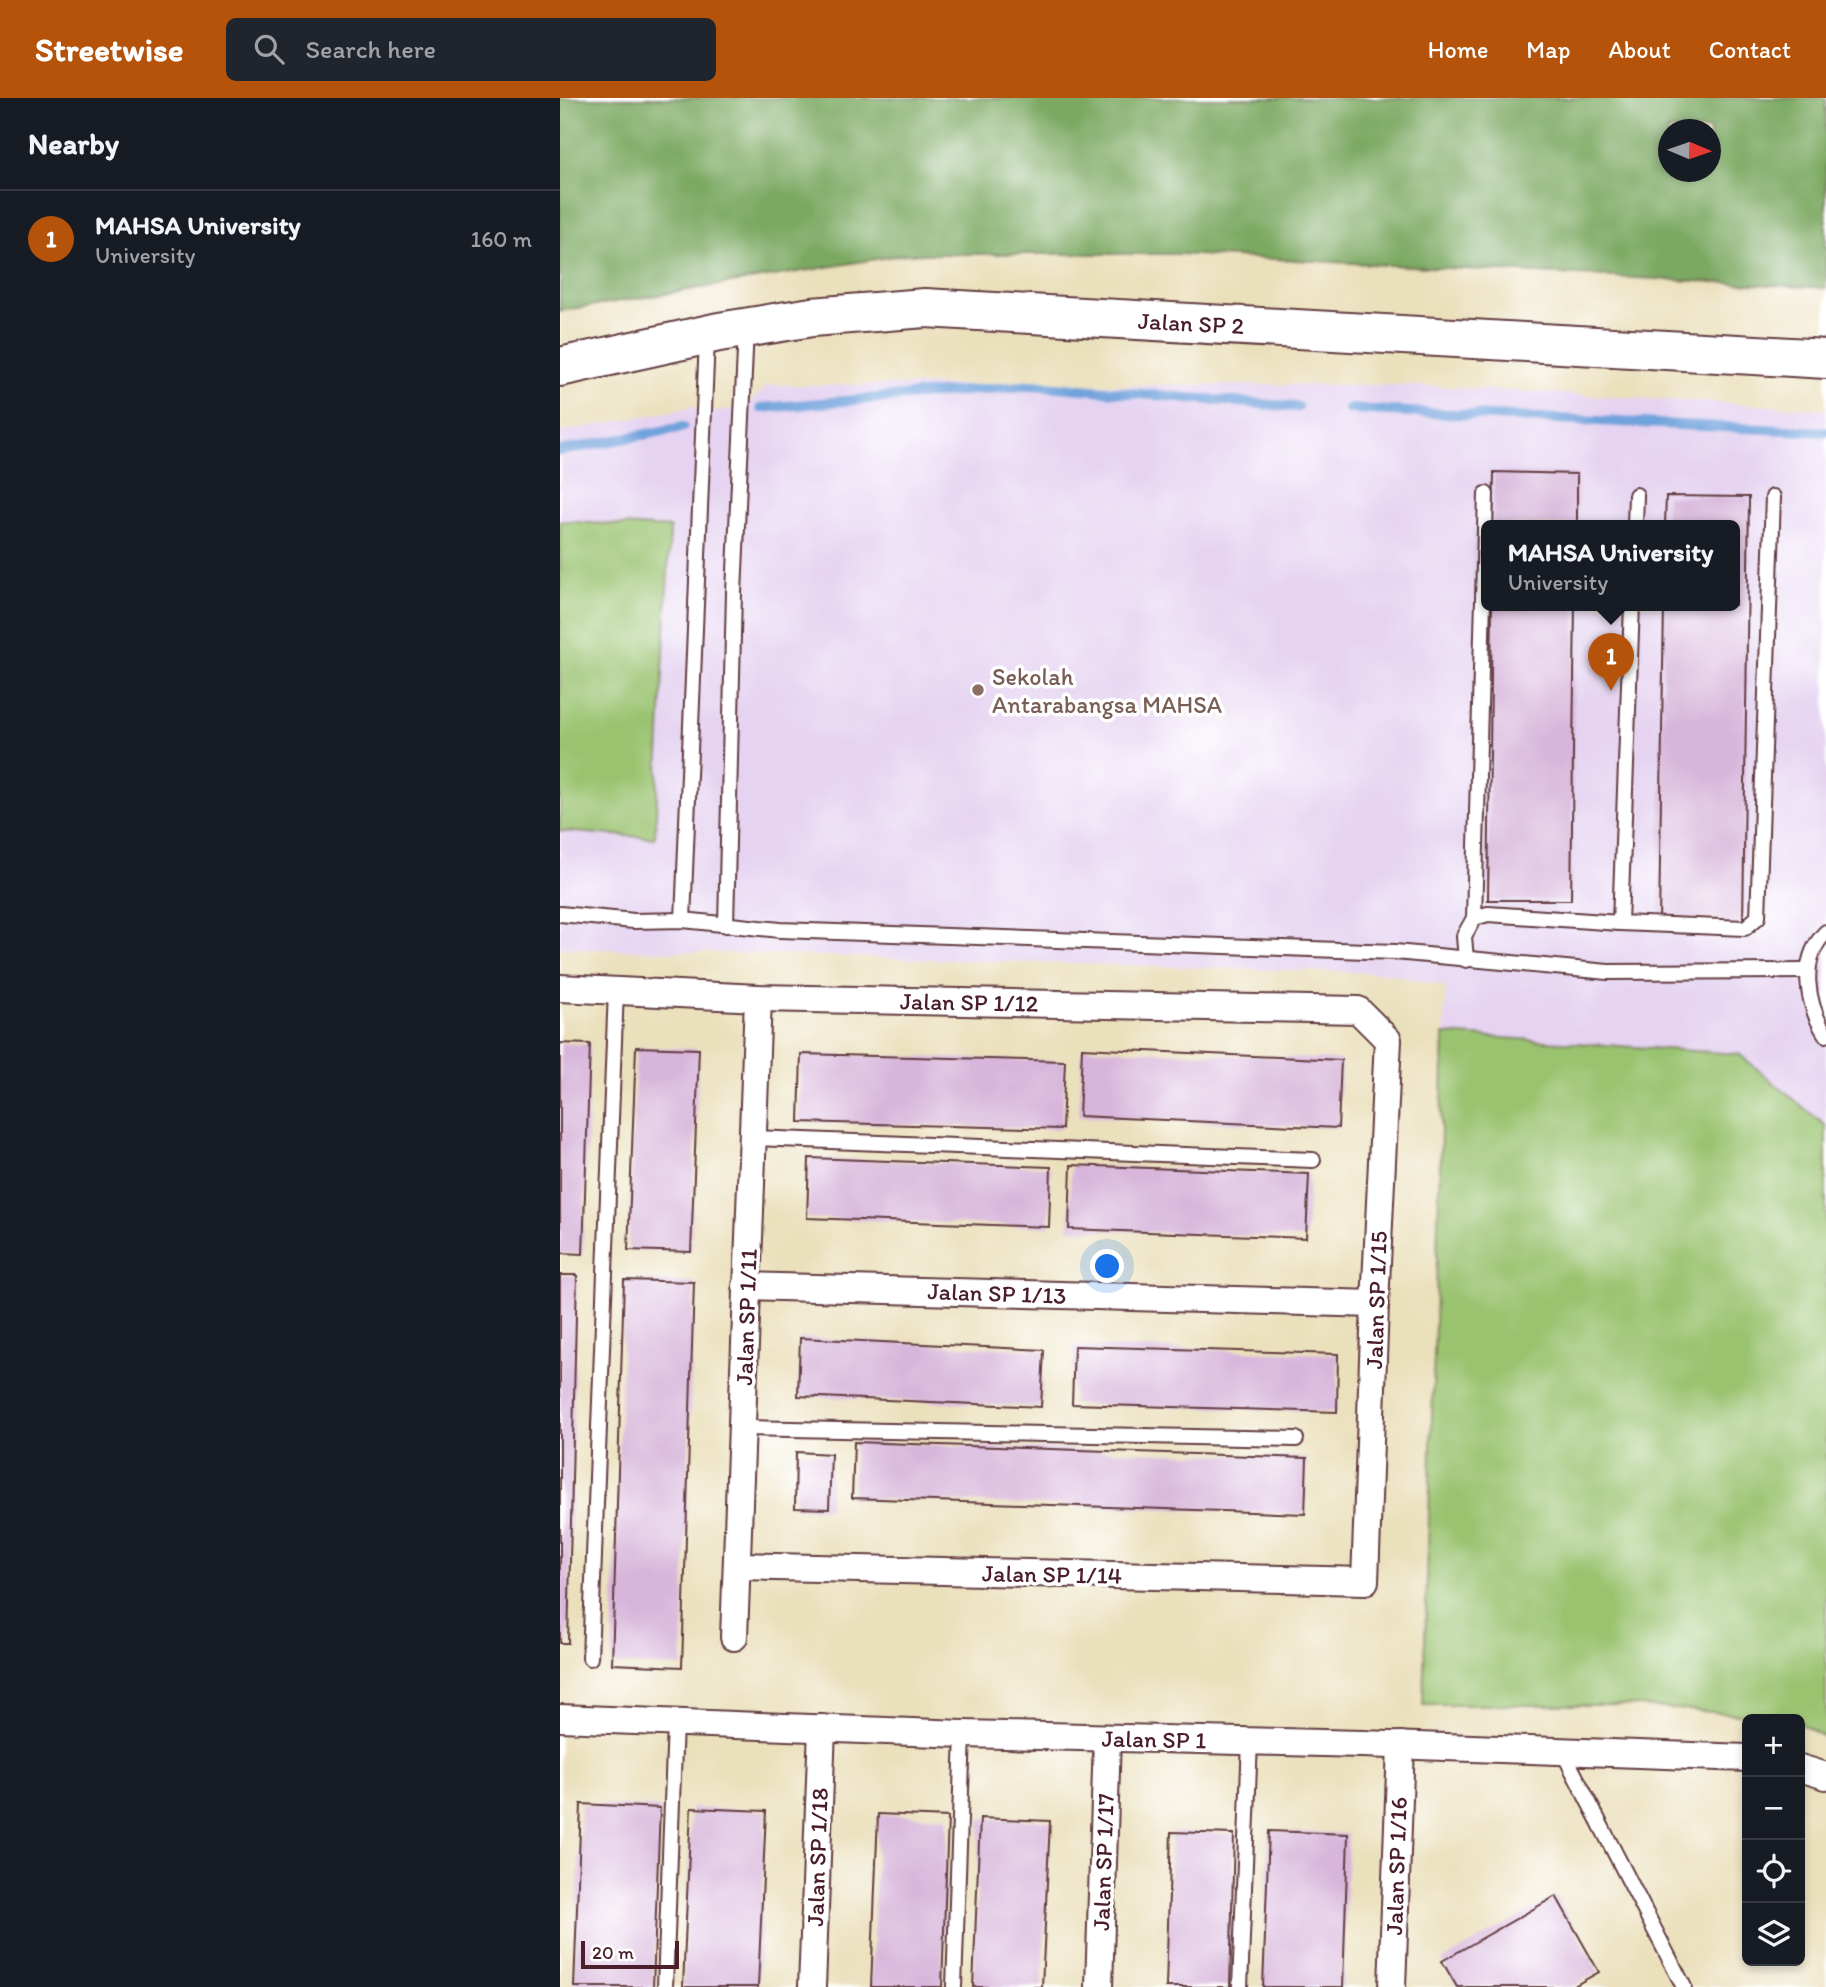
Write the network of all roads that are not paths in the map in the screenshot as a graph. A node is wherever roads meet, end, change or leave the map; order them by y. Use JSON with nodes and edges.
{"nodes":[{"id":1,"x":746,"y":327,"type":"junction"},
{"id":2,"x":707,"y":335,"type":"junction"},
{"id":3,"x":1826,"y":359,"type":"edge"},
{"id":4,"x":560,"y":367,"type":"edge"},
{"id":5,"x":1486,"y":494,"type":"dead end"},
{"id":6,"x":1636,"y":495,"type":"dead end"},
{"id":7,"x":1773,"y":497,"type":"dead end"},
{"id":8,"x":1485,"y":520,"type":"edge"},
{"id":9,"x":1634,"y":520,"type":"edge"},
{"id":10,"x":1483,"y":611,"type":"edge"},
{"id":11,"x":1632,"y":611,"type":"edge"},
{"id":12,"x":560,"y":914,"type":"edge"},
{"id":13,"x":1474,"y":918,"type":"junction"},
{"id":14,"x":683,"y":920,"type":"junction"},
{"id":15,"x":1620,"y":923,"type":"junction"},
{"id":16,"x":726,"y":925,"type":"junction"},
{"id":17,"x":1826,"y":932,"type":"edge"},
{"id":18,"x":1466,"y":960,"type":"junction"},
{"id":19,"x":1807,"y":971,"type":"junction"},
{"id":20,"x":560,"y":988,"type":"edge"},
{"id":21,"x":616,"y":990,"type":"junction"},
{"id":22,"x":758,"y":998,"type":"junction"},
{"id":23,"x":1375,"y":1023,"type":"joint"},
{"id":24,"x":1826,"y":1035,"type":"edge"},
{"id":25,"x":754,"y":1139,"type":"junction"},
{"id":26,"x":1313,"y":1160,"type":"dead end"},
{"id":27,"x":746,"y":1286,"type":"junction"},
{"id":28,"x":1375,"y":1304,"type":"junction"},
{"id":29,"x":743,"y":1428,"type":"junction"},
{"id":30,"x":1296,"y":1439,"type":"dead end"},
{"id":31,"x":738,"y":1566,"type":"junction"},
{"id":32,"x":1366,"y":1581,"type":"joint"},
{"id":33,"x":734,"y":1637,"type":"dead end"},
{"id":34,"x":590,"y":1658,"type":"dead end"},
{"id":35,"x":560,"y":1717,"type":"edge"},
{"id":36,"x":676,"y":1723,"type":"junction"},
{"id":37,"x":822,"y":1728,"type":"junction"},
{"id":38,"x":963,"y":1734,"type":"junction"},
{"id":39,"x":1107,"y":1738,"type":"junction"},
{"id":40,"x":1250,"y":1741,"type":"junction"},
{"id":41,"x":1401,"y":1745,"type":"junction"},
{"id":42,"x":1562,"y":1750,"type":"junction"},
{"id":43,"x":1742,"y":1758,"type":"edge"},
{"id":44,"x":1805,"y":1770,"type":"edge"},
{"id":45,"x":1826,"y":1776,"type":"edge"},
{"id":46,"x":665,"y":1987,"type":"edge"},
{"id":47,"x":812,"y":1987,"type":"edge"},
{"id":48,"x":954,"y":1987,"type":"edge"},
{"id":49,"x":1098,"y":1987,"type":"edge"},
{"id":50,"x":1240,"y":1987,"type":"edge"},
{"id":51,"x":1392,"y":1987,"type":"edge"},
{"id":52,"x":1684,"y":1987,"type":"edge"}],
"edges":[{"from":1,"to":2,"type":"street","name":"Jalan SP 2"},
{"from":1,"to":3,"type":"street","name":"Jalan SP 2"},
{"from":1,"to":16,"type":"lane"},
{"from":2,"to":4,"type":"street","name":"Jalan SP 2"},
{"from":2,"to":14,"type":"lane"},
{"from":5,"to":8,"type":"lane"},
{"from":6,"to":9,"type":"lane"},
{"from":7,"to":15,"type":"lane"},
{"from":10,"to":13,"type":"lane"},
{"from":11,"to":15,"type":"lane"},
{"from":12,"to":14,"type":"lane"},
{"from":13,"to":15,"type":"lane"},
{"from":13,"to":18,"type":"lane"},
{"from":14,"to":16,"type":"lane"},
{"from":16,"to":18,"type":"lane"},
{"from":17,"to":19,"type":"lane"},
{"from":18,"to":19,"type":"lane"},
{"from":19,"to":24,"type":"lane"},
{"from":20,"to":21,"type":"street","name":"Jalan SP 1/12"},
{"from":21,"to":22,"type":"street","name":"Jalan SP 1/12"},
{"from":21,"to":34,"type":"lane"},
{"from":22,"to":23,"type":"street","name":"Jalan SP 1/12"},
{"from":22,"to":25,"type":"street","name":"Jalan SP 1/11"},
{"from":23,"to":28,"type":"street","name":"Jalan SP 1/15"},
{"from":25,"to":26,"type":"lane"},
{"from":25,"to":27,"type":"street","name":"Jalan SP 1/11"},
{"from":27,"to":28,"type":"street","name":"Jalan SP 1/13"},
{"from":27,"to":29,"type":"street","name":"Jalan SP 1/11"},
{"from":28,"to":32,"type":"street","name":"Jalan SP 1/15"},
{"from":29,"to":30,"type":"lane"},
{"from":29,"to":31,"type":"street","name":"Jalan SP 1/11"},
{"from":31,"to":32,"type":"street","name":"Jalan SP 1/14"},
{"from":31,"to":33,"type":"street","name":"Jalan SP 1/11"},
{"from":35,"to":36,"type":"street","name":"Jalan SP 1"},
{"from":36,"to":37,"type":"street","name":"Jalan SP 1"},
{"from":36,"to":46,"type":"lane"},
{"from":37,"to":38,"type":"street","name":"Jalan SP 1"},
{"from":37,"to":47,"type":"street","name":"Jalan SP 1/18"},
{"from":38,"to":39,"type":"street","name":"Jalan SP 1"},
{"from":38,"to":48,"type":"lane"},
{"from":39,"to":40,"type":"street","name":"Jalan SP 1"},
{"from":39,"to":49,"type":"street","name":"Jalan SP 1/17"},
{"from":40,"to":41,"type":"street","name":"Jalan SP 1"},
{"from":40,"to":50,"type":"lane"},
{"from":41,"to":42,"type":"street","name":"Jalan SP 1"},
{"from":41,"to":51,"type":"street","name":"Jalan SP 1/16"},
{"from":42,"to":43,"type":"street","name":"Jalan SP 1"},
{"from":42,"to":52,"type":"lane"},
{"from":44,"to":45,"type":"street"}]}
